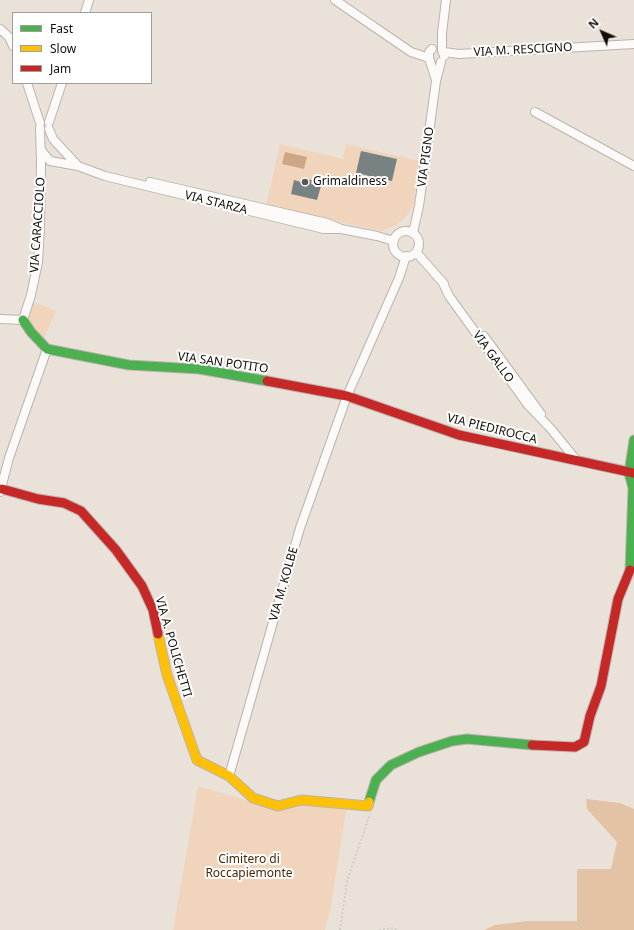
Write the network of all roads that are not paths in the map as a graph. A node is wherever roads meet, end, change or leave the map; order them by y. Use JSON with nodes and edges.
{"nodes":[{"id":1,"x":89,"y":0,"type":"edge"},
{"id":2,"x":335,"y":0,"type":"edge"},
{"id":3,"x":446,"y":0,"type":"edge"},
{"id":4,"x":85,"y":12,"type":"edge"},
{"id":5,"x":0,"y":29,"type":"edge"},
{"id":6,"x":12,"y":44,"type":"edge"},
{"id":7,"x":634,"y":44,"type":"edge"},
{"id":8,"x":411,"y":52,"type":"junction"},
{"id":9,"x":439,"y":53,"type":"junction"},
{"id":10,"x":429,"y":60,"type":"junction"},
{"id":11,"x":436,"y":81,"type":"junction"},
{"id":12,"x":27,"y":84,"type":"edge"},
{"id":13,"x":62,"y":84,"type":"edge"},
{"id":14,"x":535,"y":112,"type":"dead end"},
{"id":15,"x":49,"y":125,"type":"junction"},
{"id":16,"x":40,"y":126,"type":"junction"},
{"id":17,"x":41,"y":150,"type":"junction"},
{"id":18,"x":78,"y":166,"type":"junction"},
{"id":19,"x":634,"y":166,"type":"edge"},
{"id":20,"x":413,"y":233,"type":"junction"},
{"id":21,"x":394,"y":241,"type":"junction"},
{"id":22,"x":416,"y":252,"type":"junction"},
{"id":23,"x":406,"y":256,"type":"junction"},
{"id":24,"x":0,"y":319,"type":"edge"},
{"id":25,"x":24,"y":320,"type":"junction"},
{"id":26,"x":47,"y":349,"type":"junction"},
{"id":27,"x":347,"y":396,"type":"junction"},
{"id":28,"x":634,"y":440,"type":"edge"},
{"id":29,"x":577,"y":461,"type":"junction"},
{"id":30,"x":632,"y":473,"type":"edge"},
{"id":31,"x":1,"y":490,"type":"edge"},
{"id":32,"x":229,"y":776,"type":"junction"}],
"edges":[{"from":1,"to":4,"type":"street"},
{"from":2,"to":8,"type":"street"},
{"from":3,"to":9,"type":"street","name":"VIA PIGNO"},
{"from":5,"to":6,"type":"street"},
{"from":7,"to":9,"type":"street","name":"VIA M. RESCIGNO"},
{"from":8,"to":9,"type":"street"},
{"from":8,"to":10,"type":"street"},
{"from":9,"to":10,"type":"street"},
{"from":9,"to":10,"type":"street"},
{"from":9,"to":11,"type":"street","name":"VIA PIGNO"},
{"from":10,"to":11,"type":"street","name":"VIA PIGNO"},
{"from":11,"to":20,"type":"street","name":"VIA PIGNO"},
{"from":12,"to":16,"type":"street","name":"VIA CARACCIOLO"},
{"from":13,"to":15,"type":"street"},
{"from":14,"to":19,"type":"street"},
{"from":15,"to":16,"type":"street"},
{"from":15,"to":18,"type":"street"},
{"from":16,"to":17,"type":"street","name":"VIA CARACCIOLO"},
{"from":17,"to":18,"type":"street","name":"VIA STARZA"},
{"from":17,"to":25,"type":"street","name":"VIA CARACCIOLO"},
{"from":18,"to":21,"type":"street","name":"VIA STARZA"},
{"from":20,"to":21,"type":"street"},
{"from":20,"to":22,"type":"street"},
{"from":21,"to":23,"type":"street"},
{"from":22,"to":23,"type":"street"},
{"from":22,"to":29,"type":"street","name":"VIA GALLO"},
{"from":23,"to":27,"type":"street"},
{"from":24,"to":25,"type":"street"},
{"from":25,"to":26,"type":"street"},
{"from":26,"to":27,"type":"street","name":"VIA SAN POTITO"},
{"from":26,"to":31,"type":"street"},
{"from":27,"to":29,"type":"street","name":"VIA PIEDIROCCA"},
{"from":27,"to":32,"type":"street","name":"VIA M. KOLBE"},
{"from":28,"to":30,"type":"street"},
{"from":29,"to":30,"type":"street","name":"VIA PIEDIROCCA"},
{"from":30,"to":32,"type":"street","name":"VIA A. POLICHETTI"},
{"from":31,"to":32,"type":"street","name":"VIA A. POLICHETTI"}]}
